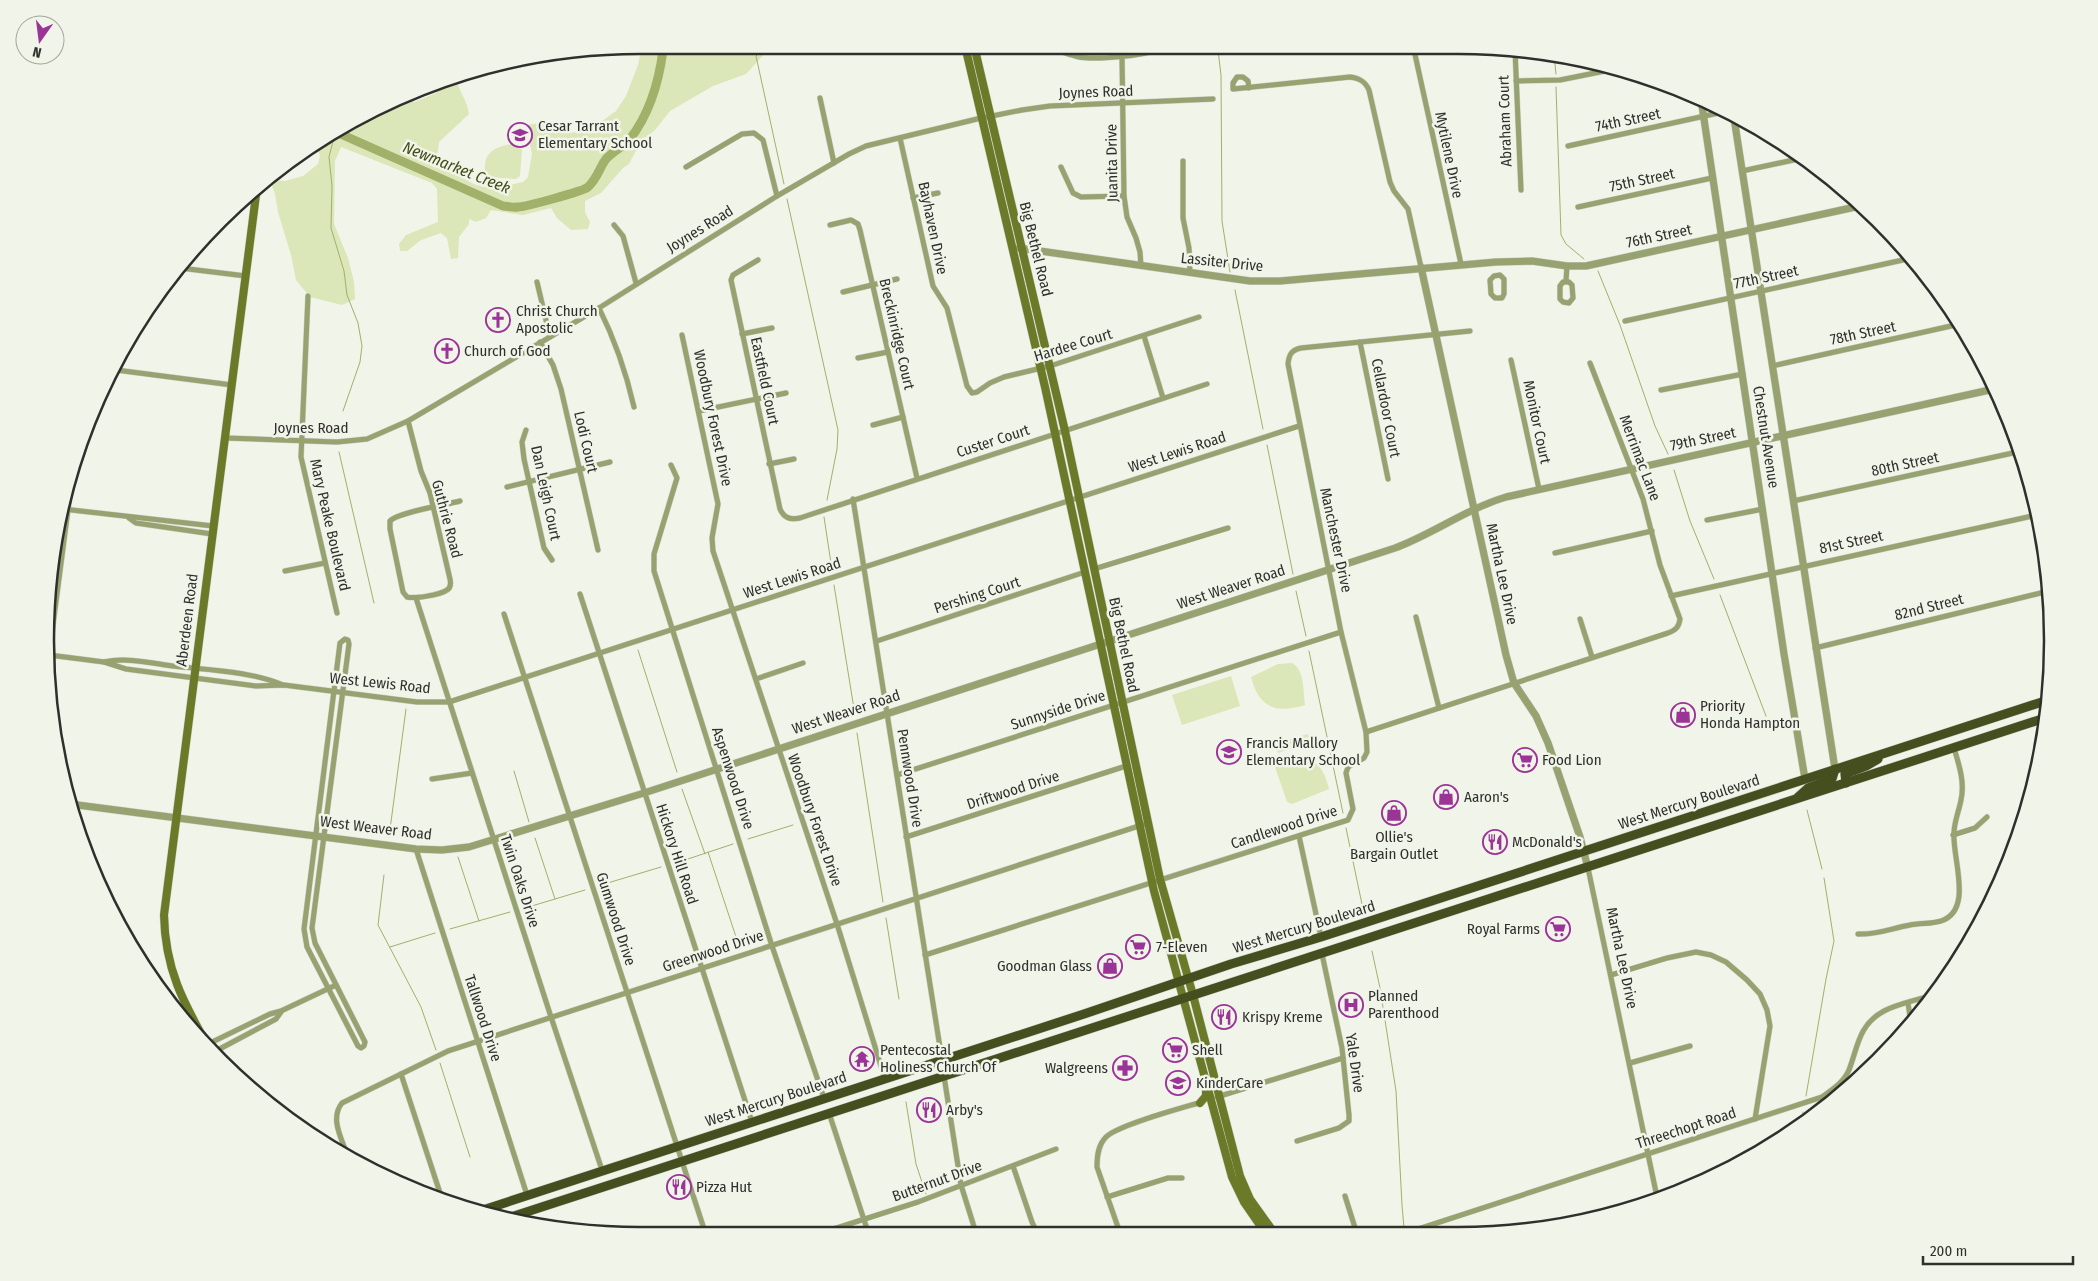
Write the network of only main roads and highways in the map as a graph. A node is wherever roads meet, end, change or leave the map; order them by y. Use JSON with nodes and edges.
{"nodes":[{"id":1,"x":967,"y":54,"type":"edge"},
{"id":2,"x":976,"y":54,"type":"edge"},
{"id":3,"x":986,"y":117,"type":"junction"},
{"id":4,"x":256,"y":198,"type":"edge"},
{"id":5,"x":2041,"y":702,"type":"edge"},
{"id":6,"x":2039,"y":720,"type":"edge"},
{"id":7,"x":1886,"y":753,"type":"junction"},
{"id":8,"x":1835,"y":770,"type":"junction"},
{"id":9,"x":1846,"y":783,"type":"junction"},
{"id":10,"x":1796,"y":799,"type":"junction"},
{"id":11,"x":1188,"y":978,"type":"junction"},
{"id":12,"x":1178,"y":982,"type":"junction"},
{"id":13,"x":1193,"y":995,"type":"junction"},
{"id":14,"x":1183,"y":998,"type":"junction"},
{"id":15,"x":195,"y":1022,"type":"edge"},
{"id":16,"x":1206,"y":1082,"type":"junction"},
{"id":17,"x":1215,"y":1098,"type":"junction"},
{"id":18,"x":1200,"y":1103,"type":"road end"},
{"id":19,"x":491,"y":1207,"type":"edge"},
{"id":20,"x":519,"y":1214,"type":"edge"},
{"id":21,"x":1261,"y":1227,"type":"edge"},
{"id":22,"x":1270,"y":1227,"type":"edge"}],
"edges":[{"from":1,"to":3,"type":"main road","name":"Big Bethel Road"},
{"from":2,"to":3,"type":"main road","name":"Big Bethel Road"},
{"from":3,"to":11,"type":"main road","name":"Big Bethel Road"},
{"from":3,"to":12,"type":"main road","name":"Big Bethel Road"},
{"from":4,"to":15,"type":"main road","name":"Aberdeen Road"},
{"from":5,"to":7,"type":"highway","name":"West Mercury Boulevard"},
{"from":6,"to":9,"type":"highway","name":"West Mercury Boulevard"},
{"from":7,"to":8,"type":"highway","name":"West Mercury Boulevard"},
{"from":7,"to":9,"type":"highway"},
{"from":8,"to":10,"type":"highway"},
{"from":8,"to":11,"type":"highway","name":"West Mercury Boulevard"},
{"from":9,"to":10,"type":"highway","name":"West Mercury Boulevard"},
{"from":10,"to":13,"type":"highway","name":"West Mercury Boulevard"},
{"from":11,"to":12,"type":"highway","name":"West Mercury Boulevard"},
{"from":11,"to":13,"type":"main road","name":"Big Bethel Road"},
{"from":12,"to":14,"type":"main road","name":"Big Bethel Road"},
{"from":12,"to":19,"type":"highway","name":"West Mercury Boulevard"},
{"from":13,"to":14,"type":"highway","name":"West Mercury Boulevard"},
{"from":13,"to":17,"type":"main road","name":"Big Bethel Road"},
{"from":14,"to":16,"type":"main road","name":"Big Bethel Road"},
{"from":14,"to":20,"type":"highway","name":"West Mercury Boulevard"},
{"from":16,"to":17,"type":"main road","name":"Big Bethel Road"},
{"from":16,"to":18,"type":"main road"},
{"from":17,"to":21,"type":"main road","name":"Big Bethel Road"},
{"from":17,"to":22,"type":"main road","name":"Big Bethel Road"}]}
